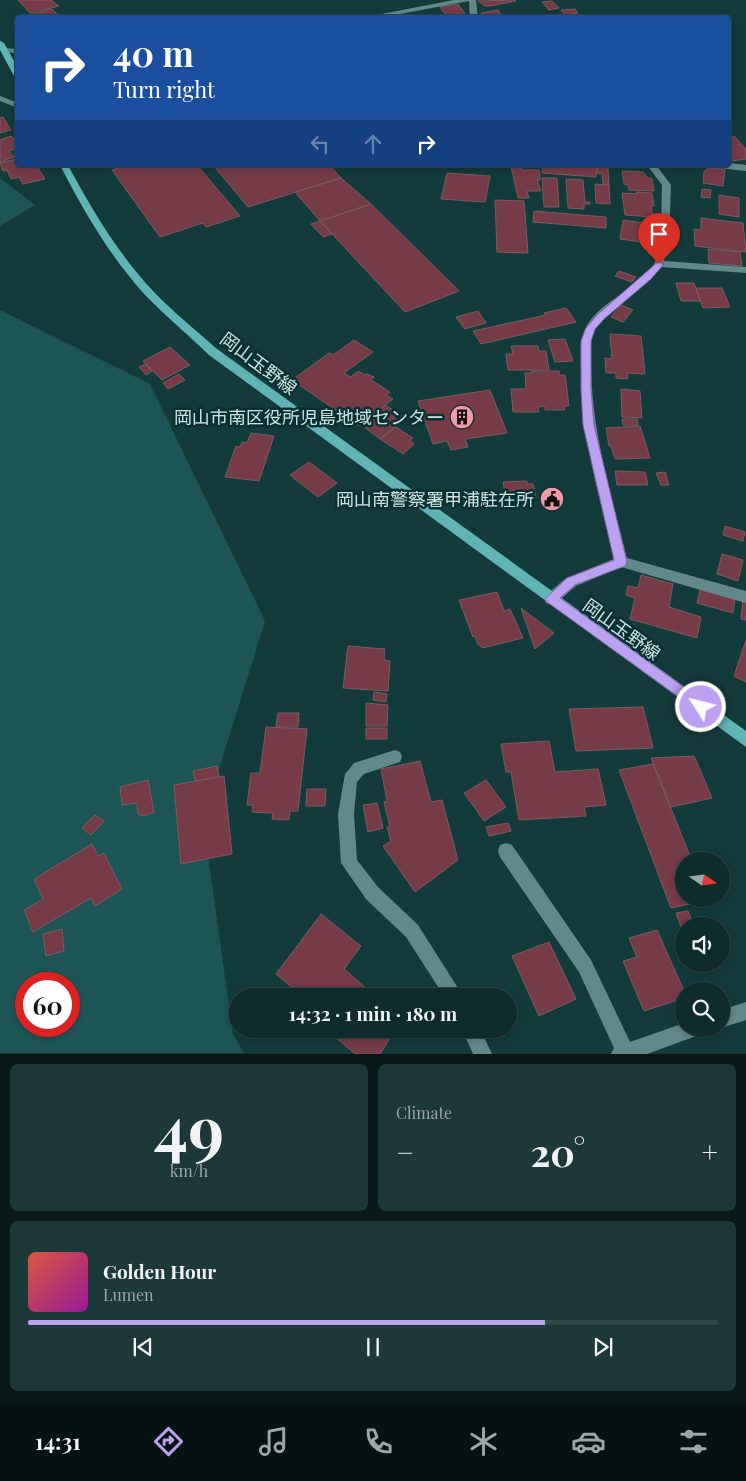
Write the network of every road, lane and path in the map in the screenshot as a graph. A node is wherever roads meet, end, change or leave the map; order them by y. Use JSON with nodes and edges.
{"nodes":[{"id":1,"x":466,"y":0,"type":"edge"},
{"id":2,"x":472,"y":0,"type":"edge"},
{"id":3,"x":381,"y":15,"type":"edge"},
{"id":4,"x":474,"y":15,"type":"edge"},
{"id":5,"x":2,"y":46,"type":"edge"},
{"id":6,"x":15,"y":50,"type":"edge"},
{"id":7,"x":15,"y":70,"type":"edge"},
{"id":8,"x":0,"y":98,"type":"edge"},
{"id":9,"x":15,"y":105,"type":"edge"},
{"id":10,"x":731,"y":166,"type":"edge"},
{"id":11,"x":65,"y":167,"type":"edge"},
{"id":12,"x":653,"y":167,"type":"edge"},
{"id":13,"x":746,"y":168,"type":"edge"},
{"id":14,"x":659,"y":264,"type":"junction"},
{"id":15,"x":746,"y":270,"type":"edge"},
{"id":16,"x":621,"y":562,"type":"junction"},
{"id":17,"x":746,"y":598,"type":"edge"},
{"id":18,"x":551,"y":599,"type":"junction"},
{"id":19,"x":746,"y":740,"type":"edge"},
{"id":20,"x":395,"y":757,"type":"dead end"},
{"id":21,"x":506,"y":851,"type":"dead end"},
{"id":22,"x":449,"y":988,"type":"edge"},
{"id":23,"x":746,"y":1011,"type":"edge"},
{"id":24,"x":730,"y":1016,"type":"edge"},
{"id":25,"x":675,"y":1035,"type":"edge"},
{"id":26,"x":476,"y":1038,"type":"edge"},
{"id":27,"x":623,"y":1052,"type":"edge"},
{"id":28,"x":484,"y":1054,"type":"edge"}],
"edges":[{"from":1,"to":3,"type":"street"},
{"from":2,"to":4,"type":"street"},
{"from":5,"to":6,"type":"street"},
{"from":5,"to":7,"type":"main road"},
{"from":8,"to":9,"type":"street"},
{"from":10,"to":13,"type":"street"},
{"from":11,"to":18,"type":"main road","name":"岡山玉野線"},
{"from":12,"to":14,"type":"street"},
{"from":14,"to":15,"type":"street"},
{"from":14,"to":16,"type":"street"},
{"from":16,"to":17,"type":"street"},
{"from":16,"to":18,"type":"street"},
{"from":18,"to":19,"type":"main road","name":"岡山玉野線"},
{"from":20,"to":22,"type":"street"},
{"from":21,"to":27,"type":"street"},
{"from":23,"to":24,"type":"street"},
{"from":25,"to":27,"type":"street"},
{"from":26,"to":28,"type":"street"}]}
